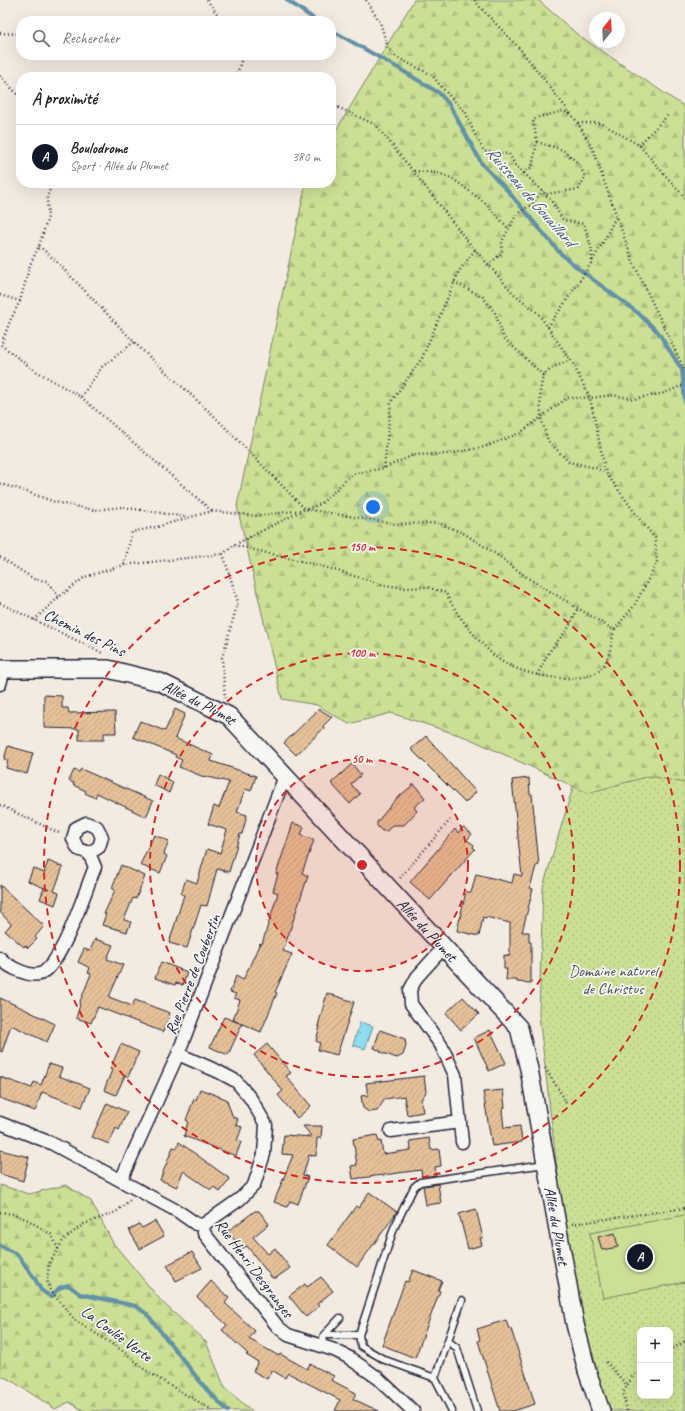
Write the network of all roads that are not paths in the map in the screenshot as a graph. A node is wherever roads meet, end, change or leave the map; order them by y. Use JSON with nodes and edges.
{"nodes":[{"id":1,"x":1,"y":674,"type":"edge"},
{"id":2,"x":285,"y":776,"type":"junction"},
{"id":3,"x":89,"y":852,"type":"junction"},
{"id":4,"x":444,"y":947,"type":"junction"},
{"id":5,"x":0,"y":958,"type":"edge"},
{"id":6,"x":178,"y":1054,"type":"junction"},
{"id":7,"x":460,"y":1122,"type":"junction"},
{"id":8,"x":0,"y":1123,"type":"edge"},
{"id":9,"x":392,"y":1131,"type":"dead end"},
{"id":10,"x":462,"y":1142,"type":"dead end"},
{"id":11,"x":546,"y":1164,"type":"junction"},
{"id":12,"x":121,"y":1180,"type":"junction"},
{"id":13,"x":203,"y":1225,"type":"junction"},
{"id":14,"x":462,"y":1300,"type":"dead end"},
{"id":15,"x":340,"y":1318,"type":"dead end"},
{"id":16,"x":359,"y":1335,"type":"junction"},
{"id":17,"x":322,"y":1340,"type":"junction"},
{"id":18,"x":448,"y":1341,"type":"junction"},
{"id":19,"x":435,"y":1378,"type":"junction"},
{"id":20,"x":413,"y":1411,"type":"edge"},
{"id":21,"x":452,"y":1411,"type":"edge"},
{"id":22,"x":477,"y":1411,"type":"edge"},
{"id":23,"x":601,"y":1411,"type":"edge"}],
"edges":[{"from":1,"to":2,"type":"street","name":"Allée du Plumet"},
{"from":2,"to":4,"type":"street","name":"Allée du Plumet"},
{"from":2,"to":6,"type":"street","name":"Rue Pierre de Coubertin"},
{"from":3,"to":3,"type":"street"},
{"from":3,"to":5,"type":"street"},
{"from":4,"to":7,"type":"street"},
{"from":4,"to":11,"type":"street","name":"Allée du Plumet"},
{"from":6,"to":12,"type":"street","name":"Rue Pierre de Coubertin"},
{"from":6,"to":13,"type":"street"},
{"from":7,"to":9,"type":"street"},
{"from":7,"to":10,"type":"street"},
{"from":8,"to":12,"type":"street","name":"Rue Henri Desgranges"},
{"from":11,"to":16,"type":"lane"},
{"from":11,"to":23,"type":"street","name":"Allée du Plumet"},
{"from":12,"to":13,"type":"street","name":"Rue Henri Desgranges"},
{"from":13,"to":17,"type":"street","name":"Rue Henri Desgranges"},
{"from":14,"to":18,"type":"lane"},
{"from":15,"to":17,"type":"lane"},
{"from":16,"to":17,"type":"lane"},
{"from":16,"to":19,"type":"lane"},
{"from":17,"to":20,"type":"street","name":"Rue Henri Desgranges"},
{"from":18,"to":19,"type":"lane"},
{"from":18,"to":22,"type":"lane"},
{"from":19,"to":21,"type":"lane"}]}
